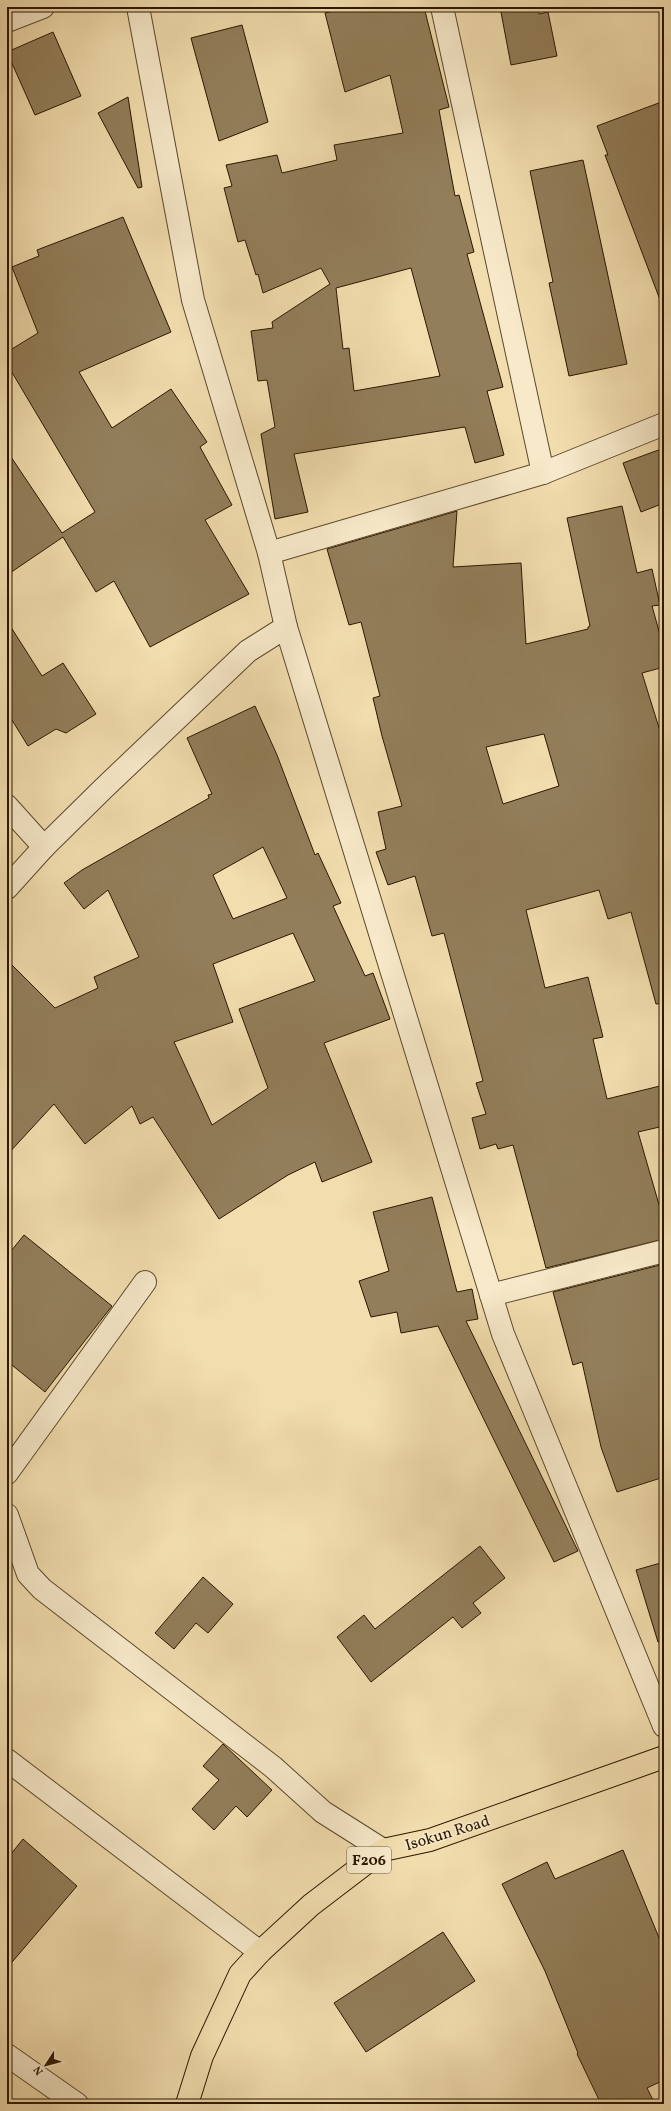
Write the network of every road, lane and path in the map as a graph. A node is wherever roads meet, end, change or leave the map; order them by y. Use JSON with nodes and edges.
{"nodes":[{"id":1,"x":43,"y":7,"type":"edge"},
{"id":2,"x":138,"y":7,"type":"edge"},
{"id":3,"x":442,"y":7,"type":"edge"},
{"id":4,"x":7,"y":21,"type":"edge"},
{"id":5,"x":664,"y":424,"type":"edge"},
{"id":6,"x":543,"y":473,"type":"junction"},
{"id":7,"x":269,"y":553,"type":"junction"},
{"id":8,"x":286,"y":627,"type":"junction"},
{"id":9,"x":7,"y":806,"type":"edge"},
{"id":10,"x":44,"y":847,"type":"junction"},
{"id":11,"x":7,"y":888,"type":"edge"},
{"id":12,"x":664,"y":1251,"type":"edge"},
{"id":13,"x":145,"y":1282,"type":"dead end"},
{"id":14,"x":491,"y":1294,"type":"junction"},
{"id":15,"x":7,"y":1473,"type":"edge"},
{"id":16,"x":7,"y":1515,"type":"edge"},
{"id":17,"x":664,"y":1726,"type":"edge"},
{"id":18,"x":664,"y":1757,"type":"edge"},
{"id":19,"x":7,"y":1760,"type":"edge"},
{"id":20,"x":382,"y":1850,"type":"junction"},
{"id":21,"x":260,"y":1952,"type":"junction"},
{"id":22,"x":7,"y":2055,"type":"edge"},
{"id":23,"x":77,"y":2104,"type":"edge"},
{"id":24,"x":186,"y":2104,"type":"edge"}],
"edges":[{"from":1,"to":4,"type":"street"},
{"from":2,"to":7,"type":"street"},
{"from":3,"to":6,"type":"street"},
{"from":5,"to":6,"type":"street"},
{"from":6,"to":7,"type":"street"},
{"from":7,"to":8,"type":"street"},
{"from":8,"to":10,"type":"street"},
{"from":8,"to":14,"type":"street"},
{"from":9,"to":10,"type":"street"},
{"from":10,"to":11,"type":"street"},
{"from":12,"to":14,"type":"street"},
{"from":13,"to":15,"type":"street"},
{"from":14,"to":17,"type":"street"},
{"from":16,"to":20,"type":"street"},
{"from":18,"to":20,"type":"main road","name":"Isokun Road","number":"F206"},
{"from":19,"to":21,"type":"street"},
{"from":20,"to":21,"type":"main road","name":"Isokun Road","number":"F206"},
{"from":21,"to":24,"type":"main road","name":"Isokun Road","number":"F206"},
{"from":22,"to":23,"type":"street"}]}
